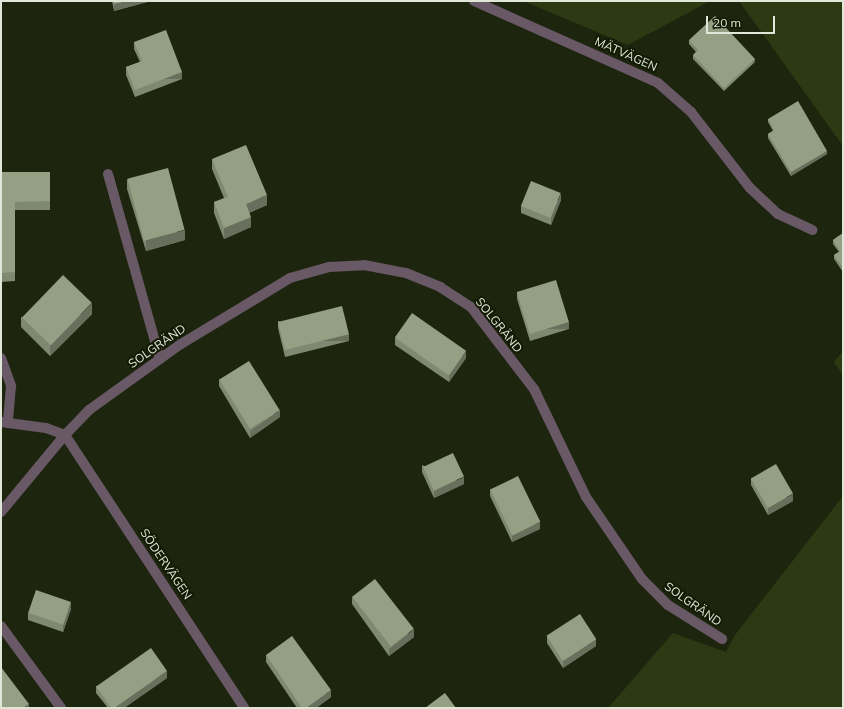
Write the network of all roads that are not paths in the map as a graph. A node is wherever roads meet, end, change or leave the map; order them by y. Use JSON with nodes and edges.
{"nodes":[{"id":1,"x":474,"y":1,"type":"edge"},
{"id":2,"x":108,"y":174,"type":"dead end"},
{"id":3,"x":812,"y":230,"type":"dead end"},
{"id":4,"x":1,"y":358,"type":"edge"},
{"id":5,"x":160,"y":359,"type":"junction"},
{"id":6,"x":4,"y":422,"type":"edge"},
{"id":7,"x":65,"y":435,"type":"junction"},
{"id":8,"x":1,"y":512,"type":"edge"},
{"id":9,"x":1,"y":626,"type":"edge"},
{"id":10,"x":722,"y":639,"type":"dead end"},
{"id":11,"x":61,"y":708,"type":"edge"},
{"id":12,"x":244,"y":708,"type":"edge"}],
"edges":[{"from":1,"to":3,"type":"street","name":"MÄTVÄGEN"},
{"from":2,"to":5,"type":"street"},
{"from":4,"to":6,"type":"street"},
{"from":5,"to":7,"type":"street","name":"SOLGRÄND"},
{"from":5,"to":10,"type":"street","name":"SOLGRÄND"},
{"from":6,"to":7,"type":"street"},
{"from":7,"to":8,"type":"street"},
{"from":7,"to":12,"type":"street","name":"SÖDERVÄGEN"},
{"from":9,"to":11,"type":"street"}]}
